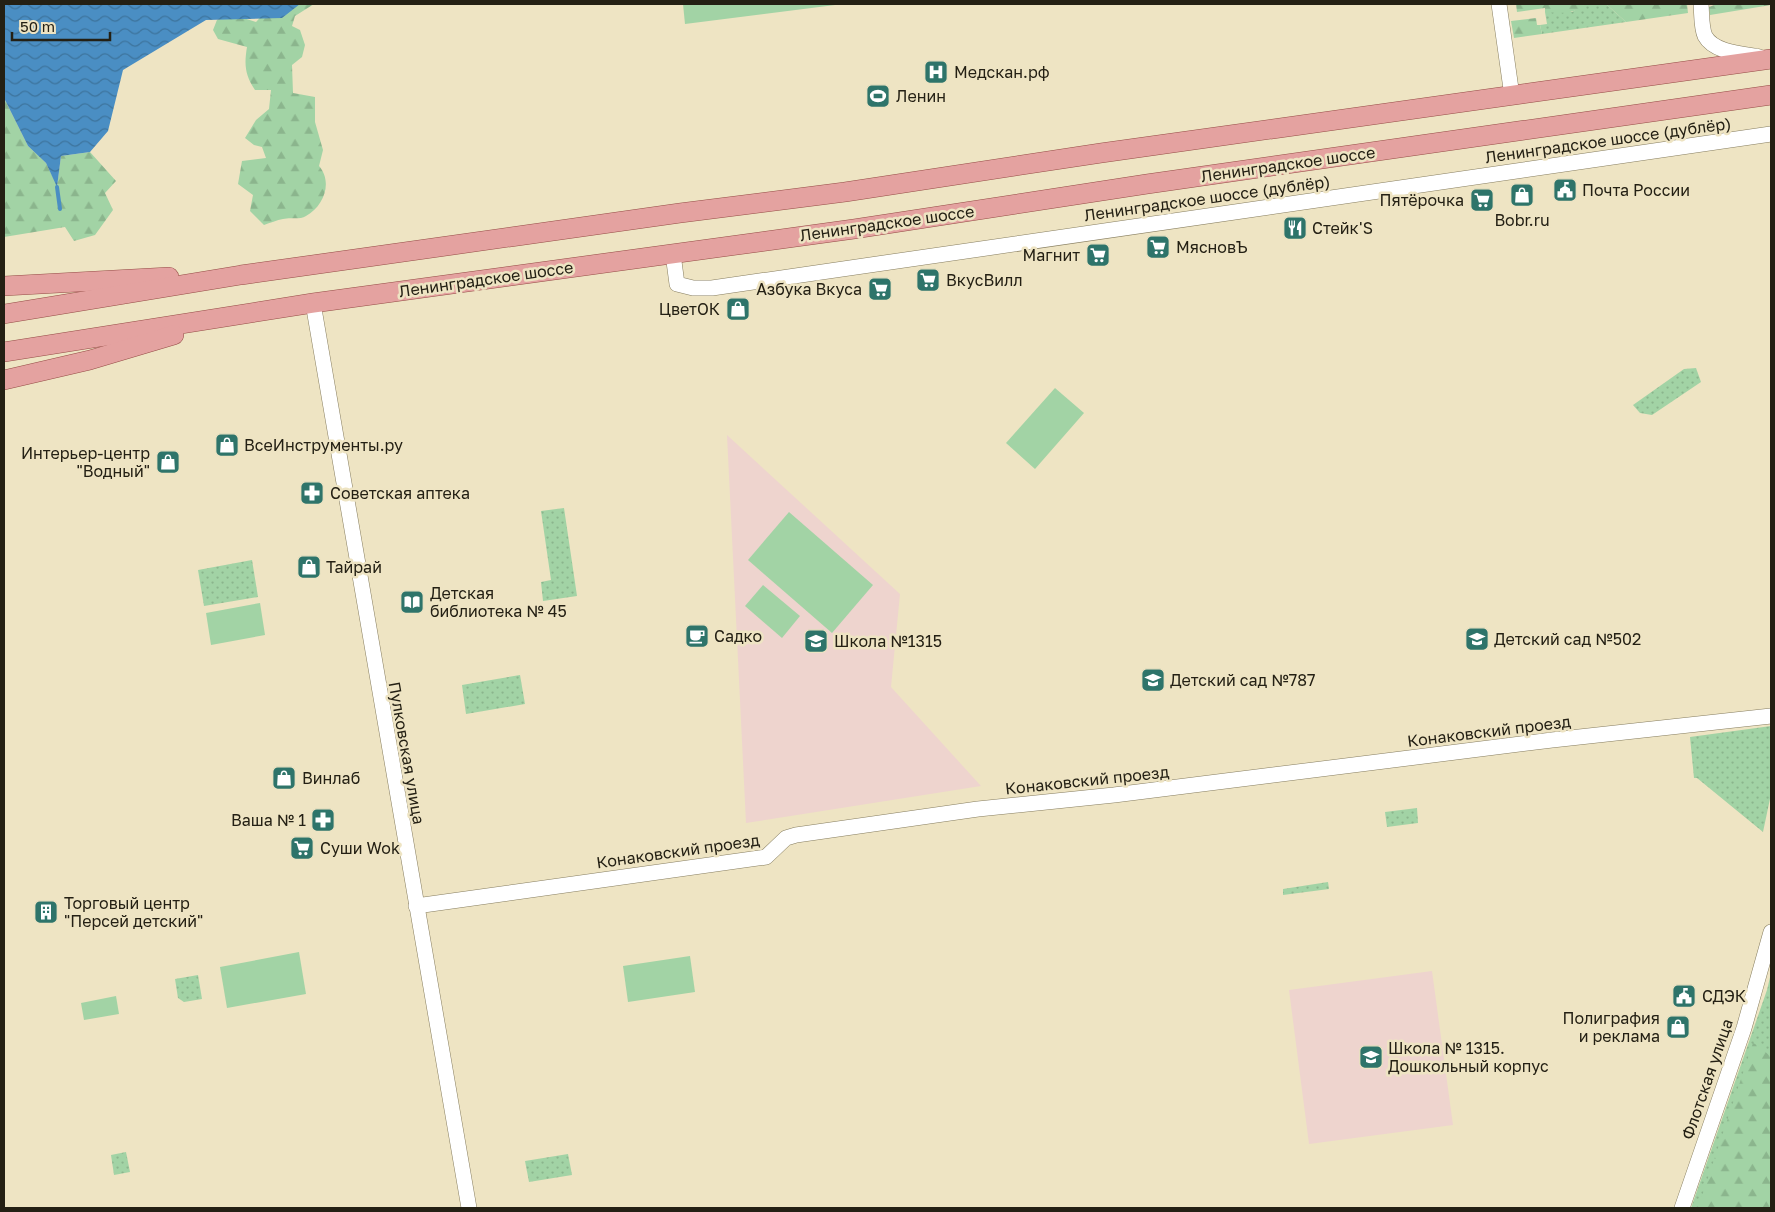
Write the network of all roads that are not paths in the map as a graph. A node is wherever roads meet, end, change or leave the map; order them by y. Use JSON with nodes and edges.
{"nodes":[{"id":1,"x":1499,"y":4,"type":"edge"},
{"id":2,"x":1701,"y":4,"type":"edge"},
{"id":3,"x":1771,"y":59,"type":"edge"},
{"id":4,"x":1771,"y":95,"type":"edge"},
{"id":5,"x":1512,"y":96,"type":"junction"},
{"id":6,"x":1771,"y":134,"type":"edge"},
{"id":7,"x":673,"y":254,"type":"junction"},
{"id":8,"x":241,"y":275,"type":"junction"},
{"id":9,"x":4,"y":286,"type":"edge"},
{"id":10,"x":313,"y":303,"type":"junction"},
{"id":11,"x":4,"y":314,"type":"edge"},
{"id":12,"x":246,"y":314,"type":"junction"},
{"id":13,"x":4,"y":352,"type":"edge"},
{"id":14,"x":4,"y":380,"type":"edge"},
{"id":15,"x":1771,"y":716,"type":"edge"},
{"id":16,"x":416,"y":906,"type":"junction"},
{"id":17,"x":1771,"y":932,"type":"edge"},
{"id":18,"x":469,"y":1208,"type":"edge"},
{"id":19,"x":1682,"y":1208,"type":"edge"}],
"edges":[{"from":1,"to":5,"type":"street"},
{"from":2,"to":3,"type":"street"},
{"from":3,"to":5,"type":"main road"},
{"from":4,"to":7,"type":"main road","name":"Ленинградское шоссе"},
{"from":5,"to":8,"type":"main road"},
{"from":6,"to":7,"type":"street","name":"Ленинградское шоссе (дублёр)"},
{"from":7,"to":10,"type":"main road","name":"Ленинградское шоссе"},
{"from":8,"to":9,"type":"main road"},
{"from":8,"to":11,"type":"main road"},
{"from":10,"to":12,"type":"main road","name":"Ленинградское шоссе"},
{"from":10,"to":16,"type":"street","name":"Пулковская улица"},
{"from":12,"to":13,"type":"main road","name":"Ленинградское шоссе"},
{"from":12,"to":14,"type":"main road"},
{"from":15,"to":16,"type":"street","name":"Конаковский проезд"},
{"from":16,"to":18,"type":"street","name":"Пулковская улица"},
{"from":17,"to":19,"type":"street","name":"Флотская улица"}]}
